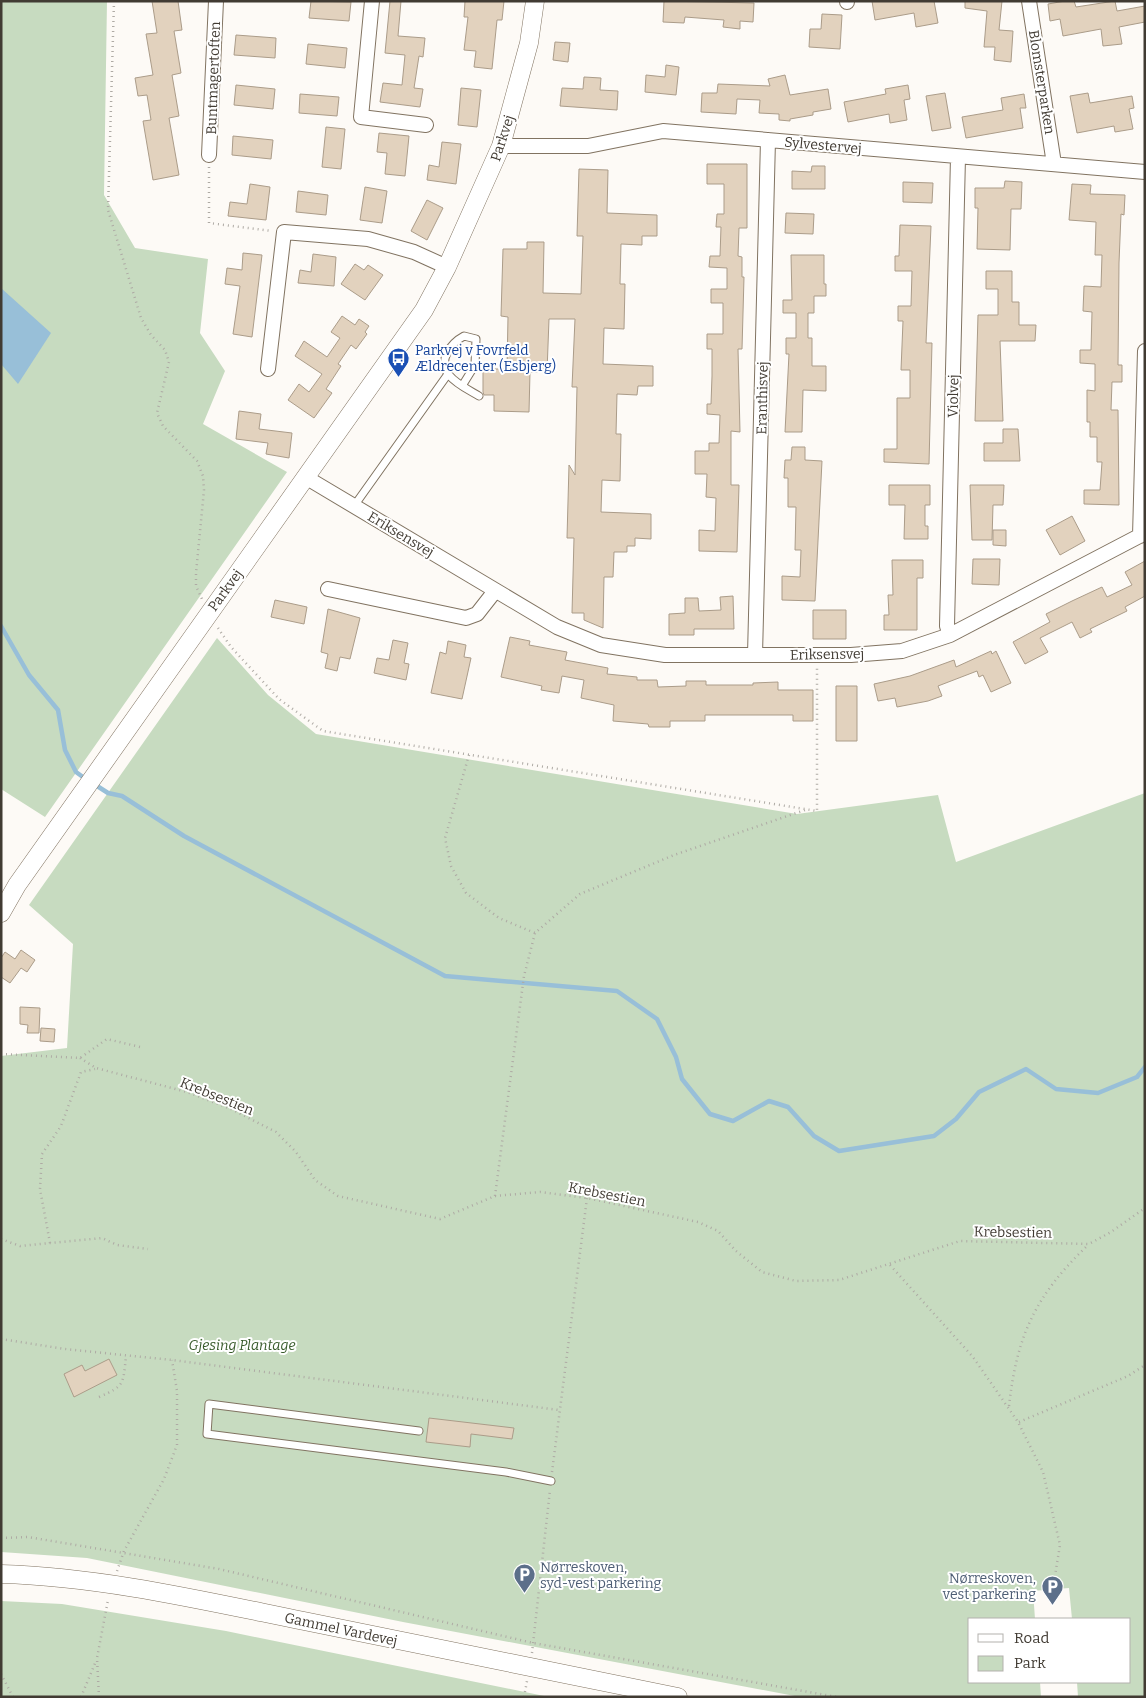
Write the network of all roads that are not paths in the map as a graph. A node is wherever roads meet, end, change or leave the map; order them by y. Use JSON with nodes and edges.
{"nodes":[{"id":1,"x":216,"y":1,"type":"edge"},
{"id":2,"x":372,"y":1,"type":"edge"},
{"id":3,"x":535,"y":1,"type":"edge"},
{"id":4,"x":1029,"y":1,"type":"edge"},
{"id":5,"x":426,"y":125,"type":"dead end"},
{"id":6,"x":768,"y":140,"type":"junction"},
{"id":7,"x":502,"y":146,"type":"junction"},
{"id":8,"x":209,"y":156,"type":"road end"},
{"id":9,"x":958,"y":157,"type":"junction"},
{"id":10,"x":1054,"y":164,"type":"junction"},
{"id":11,"x":1145,"y":172,"type":"edge"},
{"id":12,"x":447,"y":267,"type":"junction"},
{"id":13,"x":1145,"y":351,"type":"edge"},
{"id":14,"x":268,"y":369,"type":"dead end"},
{"id":15,"x":448,"y":374,"type":"junction"},
{"id":16,"x":462,"y":386,"type":"junction"},
{"id":17,"x":479,"y":396,"type":"dead end"},
{"id":18,"x":307,"y":478,"type":"junction"},
{"id":19,"x":354,"y":506,"type":"junction"},
{"id":20,"x":1142,"y":534,"type":"edge"},
{"id":21,"x":328,"y":589,"type":"dead end"},
{"id":22,"x":496,"y":591,"type":"junction"},
{"id":23,"x":950,"y":635,"type":"junction"},
{"id":24,"x":755,"y":655,"type":"junction"},
{"id":25,"x":1,"y":913,"type":"edge"},
{"id":26,"x":419,"y":1430,"type":"dead end"},
{"id":27,"x":551,"y":1481,"type":"road end"},
{"id":28,"x":1,"y":1574,"type":"edge"},
{"id":29,"x":678,"y":1697,"type":"edge"}],
"edges":[{"from":1,"to":8,"type":"street","name":"Buntmagertoften"},
{"from":2,"to":5,"type":"street"},
{"from":3,"to":7,"type":"street","name":"Parkvej"},
{"from":4,"to":10,"type":"street","name":"Blomsterparken"},
{"from":6,"to":7,"type":"street","name":"Sylvestervej"},
{"from":6,"to":9,"type":"street","name":"Sylvestervej"},
{"from":6,"to":24,"type":"street","name":"Eranthisvej"},
{"from":7,"to":12,"type":"street","name":"Parkvej"},
{"from":9,"to":10,"type":"street","name":"Sylvestervej"},
{"from":9,"to":23,"type":"street","name":"Violvej"},
{"from":10,"to":11,"type":"street","name":"Sylvestervej"},
{"from":12,"to":14,"type":"street"},
{"from":12,"to":18,"type":"street","name":"Parkvej"},
{"from":13,"to":20,"type":"street"},
{"from":15,"to":16,"type":"lane"},
{"from":15,"to":16,"type":"lane"},
{"from":15,"to":19,"type":"lane"},
{"from":16,"to":17,"type":"lane"},
{"from":18,"to":19,"type":"street","name":"Eriksensvej"},
{"from":18,"to":25,"type":"street","name":"Parkvej"},
{"from":19,"to":22,"type":"street","name":"Eriksensvej"},
{"from":20,"to":23,"type":"street","name":"Eriksensvej"},
{"from":21,"to":22,"type":"street"},
{"from":22,"to":24,"type":"street","name":"Eriksensvej"},
{"from":23,"to":24,"type":"street","name":"Eriksensvej"},
{"from":26,"to":27,"type":"lane"},
{"from":28,"to":29,"type":"street","name":"Gammel Vardevej"}]}
